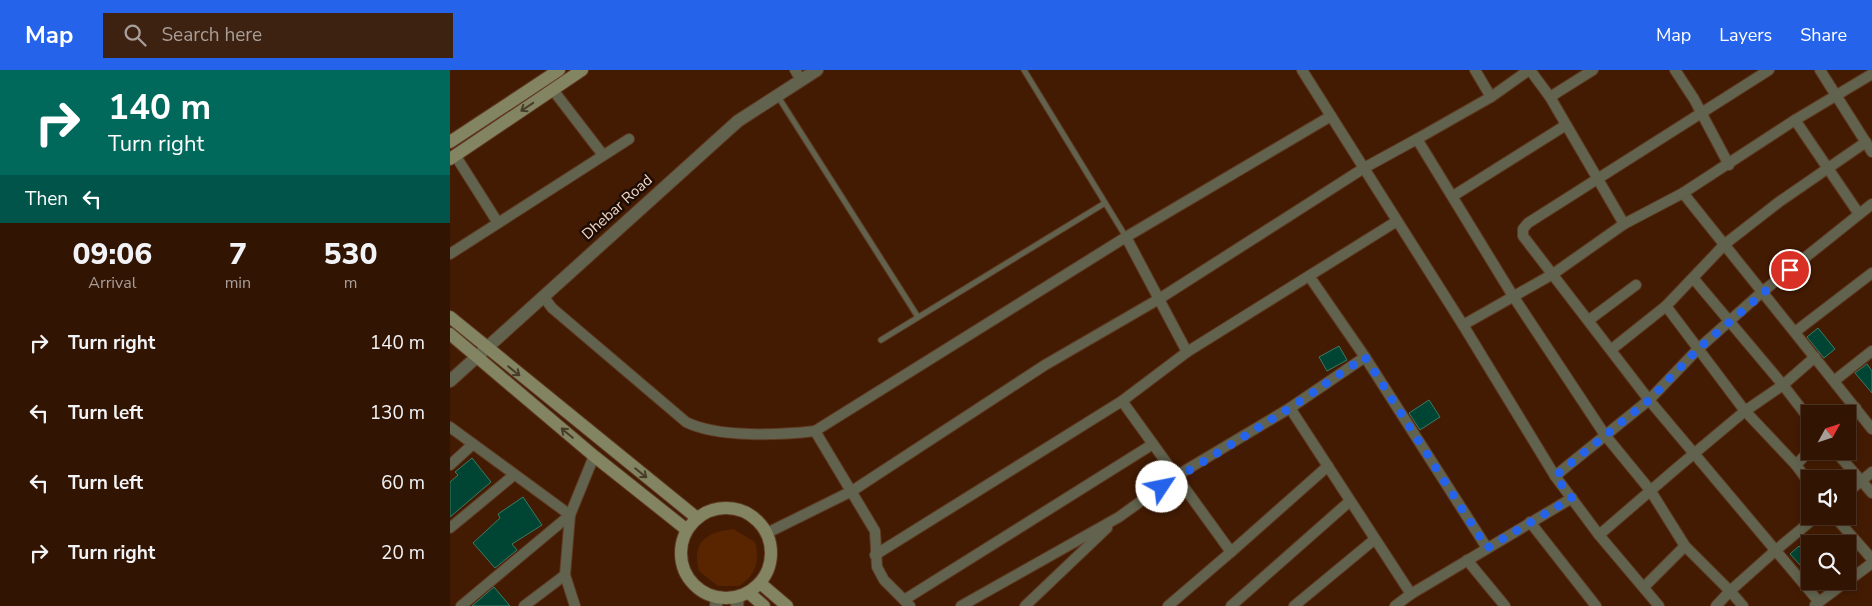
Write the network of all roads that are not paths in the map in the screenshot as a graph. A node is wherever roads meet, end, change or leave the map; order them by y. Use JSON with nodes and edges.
{"nodes":[{"id":1,"x":559,"y":70,"type":"edge"},
{"id":2,"x":582,"y":70,"type":"edge"},
{"id":3,"x":817,"y":70,"type":"edge"},
{"id":4,"x":1024,"y":70,"type":"edge"},
{"id":5,"x":1302,"y":70,"type":"edge"},
{"id":6,"x":1475,"y":70,"type":"edge"},
{"id":7,"x":1529,"y":70,"type":"edge"},
{"id":8,"x":1592,"y":70,"type":"edge"},
{"id":9,"x":1675,"y":70,"type":"edge"},
{"id":10,"x":1768,"y":70,"type":"edge"},
{"id":11,"x":1820,"y":70,"type":"edge"},
{"id":12,"x":1872,"y":74,"type":"edge"},
{"id":13,"x":798,"y":75,"type":"edge"},
{"id":14,"x":552,"y":90,"type":"junction"},
{"id":15,"x":777,"y":95,"type":"junction"},
{"id":16,"x":1491,"y":96,"type":"junction"},
{"id":17,"x":1836,"y":96,"type":"junction"},
{"id":18,"x":1550,"y":98,"type":"junction"},
{"id":19,"x":1701,"y":113,"type":"junction"},
{"id":20,"x":1332,"y":116,"type":"junction"},
{"id":21,"x":1795,"y":120,"type":"junction"},
{"id":22,"x":1566,"y":125,"type":"junction"},
{"id":23,"x":629,"y":139,"type":"dead end"},
{"id":24,"x":1417,"y":139,"type":"junction"},
{"id":25,"x":450,"y":142,"type":"edge"},
{"id":26,"x":1866,"y":142,"type":"junction"},
{"id":27,"x":1872,"y":152,"type":"edge"},
{"id":28,"x":603,"y":155,"type":"junction"},
{"id":29,"x":453,"y":157,"type":"edge"},
{"id":30,"x":1729,"y":165,"type":"junction"},
{"id":31,"x":1364,"y":168,"type":"junction"},
{"id":32,"x":1828,"y":168,"type":"junction"},
{"id":33,"x":1597,"y":180,"type":"junction"},
{"id":34,"x":1683,"y":193,"type":"junction"},
{"id":35,"x":1453,"y":196,"type":"junction"},
{"id":36,"x":1106,"y":203,"type":"junction"},
{"id":37,"x":1871,"y":208,"type":"edge"},
{"id":38,"x":1859,"y":214,"type":"junction"},
{"id":39,"x":1397,"y":221,"type":"junction"},
{"id":40,"x":498,"y":223,"type":"junction"},
{"id":41,"x":1624,"y":224,"type":"junction"},
{"id":42,"x":1126,"y":237,"type":"junction"},
{"id":43,"x":1725,"y":244,"type":"junction"},
{"id":44,"x":450,"y":254,"type":"edge"},
{"id":45,"x":1872,"y":273,"type":"edge"},
{"id":46,"x":1553,"y":274,"type":"junction"},
{"id":47,"x":1309,"y":276,"type":"junction"},
{"id":48,"x":1693,"y":278,"type":"junction"},
{"id":49,"x":1636,"y":285,"type":"dead end"},
{"id":50,"x":1762,"y":292,"type":"junction"},
{"id":51,"x":543,"y":296,"type":"junction"},
{"id":52,"x":1513,"y":296,"type":"junction"},
{"id":53,"x":1159,"y":299,"type":"junction"},
{"id":54,"x":1666,"y":306,"type":"junction"},
{"id":55,"x":450,"y":317,"type":"edge"},
{"id":56,"x":918,"y":317,"type":"junction"},
{"id":57,"x":1589,"y":320,"type":"junction"},
{"id":58,"x":1730,"y":322,"type":"junction"},
{"id":59,"x":1464,"y":325,"type":"junction"},
{"id":60,"x":1795,"y":332,"type":"junction"},
{"id":61,"x":450,"y":334,"type":"edge"},
{"id":62,"x":881,"y":340,"type":"dead end"},
{"id":63,"x":1612,"y":349,"type":"junction"},
{"id":64,"x":1698,"y":349,"type":"junction"},
{"id":65,"x":1872,"y":351,"type":"edge"},
{"id":66,"x":482,"y":352,"type":"junction"},
{"id":67,"x":1187,"y":352,"type":"junction"},
{"id":68,"x":1365,"y":357,"type":"junction"},
{"id":69,"x":1815,"y":357,"type":"junction"},
{"id":70,"x":450,"y":381,"type":"edge"},
{"id":71,"x":1834,"y":381,"type":"junction"},
{"id":72,"x":1783,"y":385,"type":"junction"},
{"id":73,"x":1649,"y":400,"type":"junction"},
{"id":74,"x":1122,"y":401,"type":"junction"},
{"id":75,"x":1848,"y":405,"type":"edge"},
{"id":76,"x":1290,"y":408,"type":"junction"},
{"id":77,"x":1801,"y":408,"type":"edge"},
{"id":78,"x":1745,"y":411,"type":"junction"},
{"id":79,"x":1856,"y":414,"type":"edge"},
{"id":80,"x":1870,"y":422,"type":"edge"},
{"id":81,"x":450,"y":427,"type":"edge"},
{"id":82,"x":815,"y":431,"type":"junction"},
{"id":83,"x":1606,"y":435,"type":"junction"},
{"id":84,"x":473,"y":444,"type":"junction"},
{"id":85,"x":1153,"y":444,"type":"junction"},
{"id":86,"x":1695,"y":453,"type":"junction"},
{"id":87,"x":594,"y":456,"type":"junction"},
{"id":88,"x":1801,"y":460,"type":"edge"},
{"id":89,"x":1843,"y":460,"type":"edge"},
{"id":90,"x":450,"y":465,"type":"edge"},
{"id":91,"x":1796,"y":465,"type":"junction"},
{"id":92,"x":1328,"y":466,"type":"junction"},
{"id":93,"x":1801,"y":472,"type":"edge"},
{"id":94,"x":1872,"y":472,"type":"edge"},
{"id":95,"x":514,"y":475,"type":"junction"},
{"id":96,"x":1176,"y":476,"type":"junction"},
{"id":97,"x":1555,"y":476,"type":"junction"},
{"id":98,"x":1862,"y":481,"type":"junction"},
{"id":99,"x":1856,"y":486,"type":"edge"},
{"id":100,"x":1650,"y":490,"type":"junction"},
{"id":101,"x":852,"y":491,"type":"junction"},
{"id":102,"x":1872,"y":493,"type":"edge"},
{"id":103,"x":1572,"y":498,"type":"junction"},
{"id":104,"x":1350,"y":501,"type":"junction"},
{"id":105,"x":570,"y":515,"type":"junction"},
{"id":106,"x":1119,"y":517,"type":"junction"},
{"id":107,"x":696,"y":518,"type":"junction"},
{"id":108,"x":1530,"y":522,"type":"junction"},
{"id":109,"x":1806,"y":525,"type":"edge"},
{"id":110,"x":1842,"y":525,"type":"edge"},
{"id":111,"x":450,"y":528,"type":"edge"},
{"id":112,"x":687,"y":530,"type":"junction"},
{"id":113,"x":766,"y":533,"type":"junction"},
{"id":114,"x":1599,"y":535,"type":"junction"},
{"id":115,"x":1375,"y":539,"type":"junction"},
{"id":116,"x":1685,"y":546,"type":"junction"},
{"id":117,"x":1487,"y":548,"type":"junction"},
{"id":118,"x":1776,"y":550,"type":"junction"},
{"id":119,"x":1231,"y":552,"type":"junction"},
{"id":120,"x":875,"y":555,"type":"junction"},
{"id":121,"x":1872,"y":559,"type":"edge"},
{"id":122,"x":1467,"y":560,"type":"junction"},
{"id":123,"x":1872,"y":563,"type":"edge"},
{"id":124,"x":565,"y":575,"type":"junction"},
{"id":125,"x":1856,"y":575,"type":"edge"},
{"id":126,"x":760,"y":583,"type":"junction"},
{"id":127,"x":1644,"y":588,"type":"junction"},
{"id":128,"x":1835,"y":590,"type":"edge"},
{"id":129,"x":1730,"y":591,"type":"junction"},
{"id":130,"x":1411,"y":594,"type":"junction"},
{"id":131,"x":742,"y":599,"type":"edge"},
{"id":132,"x":716,"y":602,"type":"edge"},
{"id":133,"x":907,"y":603,"type":"edge"},
{"id":134,"x":1817,"y":604,"type":"edge"},
{"id":135,"x":461,"y":606,"type":"edge"},
{"id":136,"x":524,"y":606,"type":"edge"},
{"id":137,"x":575,"y":606,"type":"edge"},
{"id":138,"x":764,"y":606,"type":"edge"},
{"id":139,"x":787,"y":606,"type":"edge"},
{"id":140,"x":961,"y":606,"type":"edge"},
{"id":141,"x":1025,"y":606,"type":"edge"},
{"id":142,"x":1168,"y":606,"type":"edge"},
{"id":143,"x":1232,"y":606,"type":"edge"},
{"id":144,"x":1294,"y":606,"type":"edge"},
{"id":145,"x":1395,"y":606,"type":"edge"},
{"id":146,"x":1504,"y":606,"type":"edge"},
{"id":147,"x":1596,"y":606,"type":"edge"},
{"id":148,"x":1659,"y":606,"type":"edge"},
{"id":149,"x":1716,"y":606,"type":"edge"},
{"id":150,"x":1743,"y":606,"type":"edge"}],
"edges":[{"from":1,"to":25,"type":"main road"},
{"from":2,"to":14,"type":"main road"},
{"from":3,"to":13,"type":"street","name":"Dhebar Road"},
{"from":4,"to":36,"type":"lane"},
{"from":5,"to":20,"type":"street"},
{"from":6,"to":16,"type":"street"},
{"from":7,"to":16,"type":"street"},
{"from":7,"to":18,"type":"street"},
{"from":8,"to":18,"type":"street"},
{"from":9,"to":19,"type":"street"},
{"from":10,"to":19,"type":"street"},
{"from":11,"to":17,"type":"street"},
{"from":12,"to":17,"type":"street"},
{"from":13,"to":15,"type":"street","name":"Dhebar Road"},
{"from":14,"to":28,"type":"street"},
{"from":14,"to":29,"type":"main road","one_way":true},
{"from":15,"to":51,"type":"street","name":"Dhebar Road"},
{"from":15,"to":56,"type":"lane"},
{"from":16,"to":24,"type":"street"},
{"from":17,"to":21,"type":"street"},
{"from":17,"to":26,"type":"street"},
{"from":18,"to":22,"type":"street"},
{"from":19,"to":30,"type":"street"},
{"from":19,"to":33,"type":"street"},
{"from":20,"to":31,"type":"street"},
{"from":20,"to":42,"type":"street"},
{"from":21,"to":30,"type":"street"},
{"from":21,"to":32,"type":"street"},
{"from":22,"to":33,"type":"street"},
{"from":22,"to":35,"type":"street"},
{"from":23,"to":28,"type":"street"},
{"from":24,"to":31,"type":"street"},
{"from":24,"to":35,"type":"street"},
{"from":26,"to":27,"type":"street"},
{"from":26,"to":32,"type":"street"},
{"from":28,"to":40,"type":"street"},
{"from":29,"to":40,"type":"street"},
{"from":30,"to":34,"type":"street"},
{"from":31,"to":39,"type":"street"},
{"from":31,"to":53,"type":"street"},
{"from":32,"to":38,"type":"street"},
{"from":32,"to":43,"type":"street"},
{"from":33,"to":41,"type":"street"},
{"from":33,"to":46,"type":"street"},
{"from":34,"to":41,"type":"street"},
{"from":34,"to":43,"type":"street"},
{"from":35,"to":52,"type":"street"},
{"from":36,"to":42,"type":"lane"},
{"from":36,"to":56,"type":"lane"},
{"from":37,"to":38,"type":"street"},
{"from":38,"to":50,"type":"street"},
{"from":39,"to":47,"type":"street"},
{"from":39,"to":59,"type":"street"},
{"from":40,"to":44,"type":"street"},
{"from":41,"to":46,"type":"street"},
{"from":42,"to":53,"type":"street"},
{"from":42,"to":82,"type":"street"},
{"from":43,"to":48,"type":"street"},
{"from":43,"to":50,"type":"street"},
{"from":45,"to":60,"type":"street"},
{"from":46,"to":52,"type":"street"},
{"from":46,"to":57,"type":"street"},
{"from":47,"to":67,"type":"street"},
{"from":47,"to":68,"type":"street"},
{"from":48,"to":54,"type":"street"},
{"from":48,"to":58,"type":"street"},
{"from":49,"to":57,"type":"street"},
{"from":50,"to":58,"type":"street"},
{"from":50,"to":60,"type":"street"},
{"from":51,"to":66,"type":"street","name":"Dhebar Road"},
{"from":51,"to":82,"type":"street"},
{"from":52,"to":59,"type":"street"},
{"from":52,"to":83,"type":"street"},
{"from":53,"to":67,"type":"street"},
{"from":53,"to":101,"type":"street"},
{"from":54,"to":63,"type":"street"},
{"from":54,"to":64,"type":"street"},
{"from":55,"to":66,"type":"main road"},
{"from":56,"to":62,"type":"lane"},
{"from":57,"to":63,"type":"street"},
{"from":58,"to":64,"type":"street"},
{"from":58,"to":72,"type":"street"},
{"from":59,"to":97,"type":"street"},
{"from":60,"to":69,"type":"street"},
{"from":61,"to":66,"type":"main road"},
{"from":63,"to":73,"type":"street"},
{"from":64,"to":73,"type":"street"},
{"from":64,"to":78,"type":"street"},
{"from":65,"to":71,"type":"street"},
{"from":66,"to":70,"type":"street","name":"Dhebar Road"},
{"from":87,"to":66,"type":"main road","one_way":true},
{"from":66,"to":107,"type":"main road","one_way":true},
{"from":67,"to":74,"type":"street"},
{"from":68,"to":76,"type":"street"},
{"from":68,"to":117,"type":"street"},
{"from":69,"to":71,"type":"street"},
{"from":69,"to":72,"type":"street"},
{"from":71,"to":75,"type":"street"},
{"from":72,"to":77,"type":"street"},
{"from":72,"to":78,"type":"street"},
{"from":73,"to":83,"type":"street"},
{"from":73,"to":86,"type":"street"},
{"from":74,"to":85,"type":"street"},
{"from":74,"to":120,"type":"street"},
{"from":76,"to":92,"type":"street"},
{"from":76,"to":96,"type":"street"},
{"from":78,"to":86,"type":"street"},
{"from":78,"to":91,"type":"street"},
{"from":79,"to":80,"type":"street"},
{"from":81,"to":84,"type":"street"},
{"from":82,"to":101,"type":"street"},
{"from":83,"to":97,"type":"street"},
{"from":83,"to":100,"type":"street"},
{"from":84,"to":90,"type":"street"},
{"from":84,"to":95,"type":"street"},
{"from":85,"to":96,"type":"street"},
{"from":85,"to":133,"type":"street"},
{"from":86,"to":100,"type":"street"},
{"from":86,"to":118,"type":"street"},
{"from":87,"to":105,"type":"street"},
{"from":87,"to":112,"type":"main road"},
{"from":88,"to":91,"type":"street"},
{"from":89,"to":98,"type":"street"},
{"from":91,"to":93,"type":"street"},
{"from":92,"to":104,"type":"street"},
{"from":92,"to":119,"type":"street"},
{"from":94,"to":98,"type":"street"},
{"from":95,"to":105,"type":"street"},
{"from":95,"to":111,"type":"street"},
{"from":96,"to":106,"type":"street"},
{"from":96,"to":119,"type":"street"},
{"from":97,"to":103,"type":"street"},
{"from":98,"to":99,"type":"street"},
{"from":98,"to":102,"type":"street"},
{"from":100,"to":114,"type":"street"},
{"from":100,"to":116,"type":"street"},
{"from":101,"to":113,"type":"street"},
{"from":101,"to":120,"type":"street"},
{"from":103,"to":108,"type":"street"},
{"from":103,"to":114,"type":"street"},
{"from":104,"to":115,"type":"street"},
{"from":104,"to":143,"type":"street"},
{"from":105,"to":124,"type":"street"},
{"from":105,"to":135,"type":"street"},
{"from":106,"to":140,"type":"street"},
{"from":106,"to":141,"type":"street"},
{"from":107,"to":112,"type":"main road"},
{"from":107,"to":113,"type":"main road"},
{"from":108,"to":117,"type":"street"},
{"from":108,"to":147,"type":"street"},
{"from":109,"to":118,"type":"street"},
{"from":110,"to":121,"type":"street"},
{"from":112,"to":132,"type":"main road"},
{"from":113,"to":126,"type":"main road"},
{"from":114,"to":127,"type":"street"},
{"from":115,"to":130,"type":"street"},
{"from":115,"to":144,"type":"street"},
{"from":116,"to":127,"type":"street"},
{"from":116,"to":129,"type":"street"},
{"from":117,"to":122,"type":"street"},
{"from":118,"to":129,"type":"street"},
{"from":118,"to":134,"type":"street"},
{"from":119,"to":142,"type":"street"},
{"from":120,"to":133,"type":"street"},
{"from":122,"to":130,"type":"street"},
{"from":122,"to":146,"type":"street"},
{"from":123,"to":125,"type":"street"},
{"from":124,"to":136,"type":"street"},
{"from":124,"to":137,"type":"street"},
{"from":126,"to":131,"type":"main road"},
{"from":126,"to":139,"type":"main road"},
{"from":127,"to":148,"type":"street"},
{"from":128,"to":134,"type":"street"},
{"from":129,"to":149,"type":"street"},
{"from":129,"to":150,"type":"street"},
{"from":130,"to":145,"type":"street"},
{"from":131,"to":132,"type":"main road"},
{"from":131,"to":138,"type":"main road"}]}
